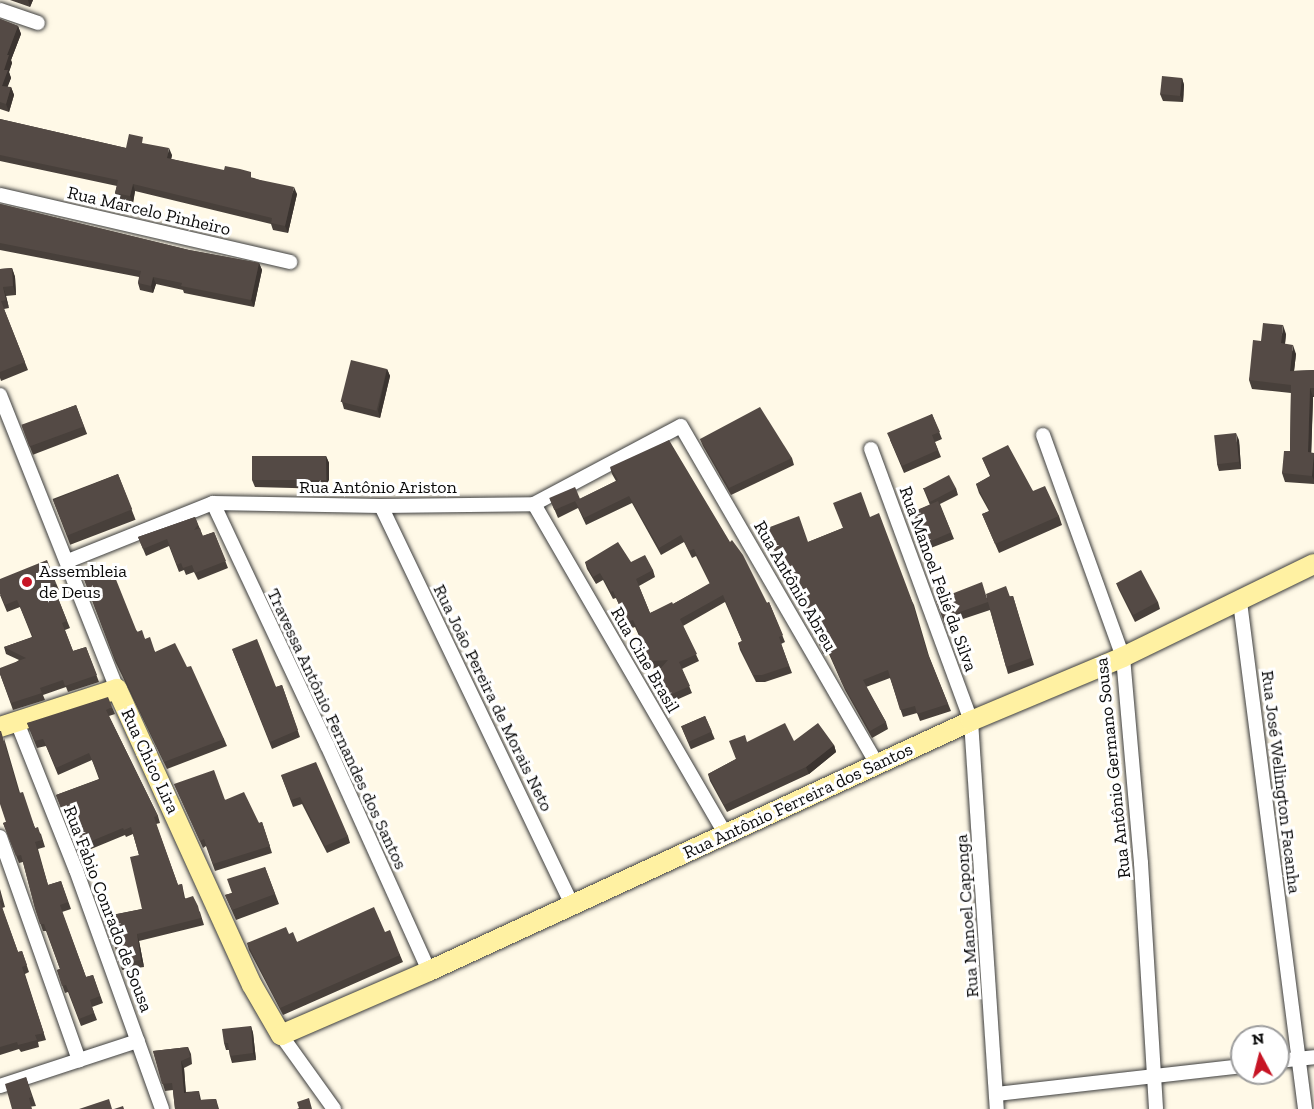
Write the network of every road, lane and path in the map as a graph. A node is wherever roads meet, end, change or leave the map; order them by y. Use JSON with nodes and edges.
{"nodes":[{"id":1,"x":0,"y":10,"type":"edge"},
{"id":2,"x":38,"y":23,"type":"dead end"},
{"id":3,"x":0,"y":195,"type":"edge"},
{"id":4,"x":290,"y":262,"type":"dead end"},
{"id":5,"x":0,"y":396,"type":"edge"},
{"id":6,"x":681,"y":426,"type":"joint"},
{"id":7,"x":1043,"y":435,"type":"dead end"},
{"id":8,"x":871,"y":449,"type":"dead end"},
{"id":9,"x":213,"y":503,"type":"junction"},
{"id":10,"x":534,"y":504,"type":"junction"},
{"id":11,"x":381,"y":507,"type":"junction"},
{"id":12,"x":68,"y":561,"type":"junction"},
{"id":13,"x":1314,"y":564,"type":"edge"},
{"id":14,"x":1240,"y":602,"type":"junction"},
{"id":15,"x":1123,"y":657,"type":"junction"},
{"id":16,"x":117,"y":689,"type":"junction"},
{"id":17,"x":971,"y":721,"type":"junction"},
{"id":18,"x":9,"y":725,"type":"edge"},
{"id":19,"x":877,"y":764,"type":"junction"},
{"id":20,"x":726,"y":835,"type":"junction"},
{"id":21,"x":0,"y":837,"type":"edge"},
{"id":22,"x":572,"y":905,"type":"junction"},
{"id":23,"x":429,"y":971,"type":"junction"},
{"id":24,"x":282,"y":1035,"type":"junction"},
{"id":25,"x":138,"y":1041,"type":"junction"},
{"id":26,"x":1314,"y":1057,"type":"edge"},
{"id":27,"x":1299,"y":1059,"type":"junction"},
{"id":28,"x":79,"y":1060,"type":"junction"},
{"id":29,"x":1290,"y":1060,"type":"edge"},
{"id":30,"x":1230,"y":1067,"type":"edge"},
{"id":31,"x":1155,"y":1076,"type":"junction"},
{"id":32,"x":0,"y":1086,"type":"edge"},
{"id":33,"x":997,"y":1094,"type":"junction"},
{"id":34,"x":162,"y":1109,"type":"edge"},
{"id":35,"x":334,"y":1109,"type":"edge"},
{"id":36,"x":997,"y":1109,"type":"edge"},
{"id":37,"x":1156,"y":1109,"type":"edge"},
{"id":38,"x":1305,"y":1109,"type":"edge"}],
"edges":[{"from":1,"to":2,"type":"street"},
{"from":3,"to":4,"type":"street","name":"Rua Marcelo Pinheiro"},
{"from":5,"to":12,"type":"street","name":"Rua Chico Lira"},
{"from":6,"to":10,"type":"street","name":"Rua Antônio Ariston"},
{"from":6,"to":19,"type":"street","name":"Rua Antônio Abreu"},
{"from":7,"to":15,"type":"street","name":"Rua Antônio Germano Sousa"},
{"from":8,"to":17,"type":"street","name":"Rua Manoel Felié da Silva"},
{"from":9,"to":11,"type":"street","name":"Rua Antônio Ariston"},
{"from":9,"to":12,"type":"street","name":"Rua Antônio Ariston"},
{"from":9,"to":23,"type":"street","name":"Travessa Antônio Fernandes dos Santos"},
{"from":10,"to":11,"type":"street","name":"Rua Antônio Ariston"},
{"from":10,"to":20,"type":"street","name":"Rua Cine Brasil"},
{"from":11,"to":22,"type":"street","name":"Rua João Pereira de Morais Neto"},
{"from":12,"to":16,"type":"street","name":"Rua Chico Lira"},
{"from":13,"to":14,"type":"street","name":"Rua Antônio Ferreira dos Santos"},
{"from":14,"to":15,"type":"street","name":"Rua Antônio Ferreira dos Santos"},
{"from":14,"to":27,"type":"street","name":"Rua José Wellington Facanha"},
{"from":15,"to":17,"type":"street","name":"Rua Antônio Ferreira dos Santos"},
{"from":15,"to":31,"type":"street","name":"Rua Antônio Germano Sousa"},
{"from":16,"to":18,"type":"street"},
{"from":16,"to":24,"type":"street","name":"Rua Chico Lira"},
{"from":17,"to":19,"type":"street","name":"Rua Antônio Ferreira dos Santos"},
{"from":17,"to":33,"type":"street","name":"Rua Manoel Caponga"},
{"from":18,"to":25,"type":"street","name":"Rua Fabio Conrado de Sousa"},
{"from":19,"to":20,"type":"street","name":"Rua Antônio Ferreira dos Santos"},
{"from":20,"to":22,"type":"street","name":"Rua Antônio Ferreira dos Santos"},
{"from":21,"to":28,"type":"street"},
{"from":22,"to":23,"type":"street","name":"Rua Antônio Ferreira dos Santos"},
{"from":23,"to":24,"type":"street","name":"Rua Antônio Ferreira dos Santos"},
{"from":24,"to":35,"type":"street","name":"Rua Chico Lira"},
{"from":25,"to":28,"type":"street"},
{"from":25,"to":34,"type":"street","name":"Rua Fabio Conrado de Sousa"},
{"from":26,"to":27,"type":"street"},
{"from":27,"to":29,"type":"street"},
{"from":27,"to":38,"type":"street","name":"Rua José Wellington Facanha"},
{"from":28,"to":32,"type":"street"},
{"from":30,"to":31,"type":"street"},
{"from":31,"to":33,"type":"street"},
{"from":31,"to":37,"type":"street","name":"Rua Antônio Germano Sousa"},
{"from":33,"to":36,"type":"street","name":"Rua Manoel Caponga"}]}
